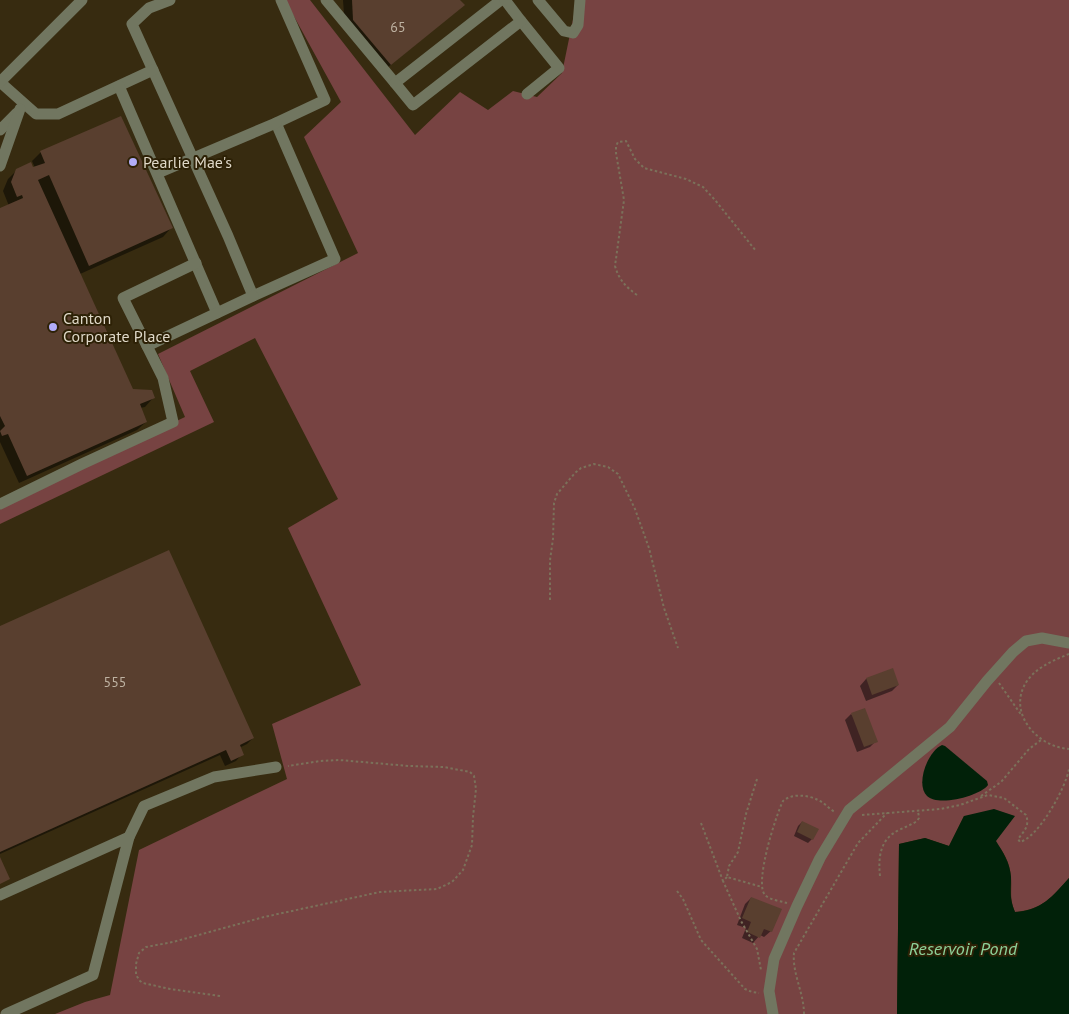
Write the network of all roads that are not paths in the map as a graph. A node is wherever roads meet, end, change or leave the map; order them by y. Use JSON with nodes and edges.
{"nodes":[{"id":1,"x":82,"y":0,"type":"edge"},
{"id":2,"x":170,"y":0,"type":"edge"},
{"id":3,"x":281,"y":0,"type":"edge"},
{"id":4,"x":326,"y":0,"type":"edge"},
{"id":5,"x":503,"y":0,"type":"edge"},
{"id":6,"x":538,"y":0,"type":"edge"},
{"id":7,"x":580,"y":0,"type":"edge"},
{"id":8,"x":522,"y":21,"type":"junction"},
{"id":9,"x":152,"y":70,"type":"junction"},
{"id":10,"x":0,"y":82,"type":"edge"},
{"id":11,"x":395,"y":83,"type":"junction"},
{"id":12,"x":119,"y":86,"type":"junction"},
{"id":13,"x":527,"y":94,"type":"dead end"},
{"id":14,"x":22,"y":106,"type":"junction"},
{"id":15,"x":276,"y":123,"type":"junction"},
{"id":16,"x":0,"y":130,"type":"edge"},
{"id":17,"x":193,"y":159,"type":"junction"},
{"id":18,"x":0,"y":166,"type":"edge"},
{"id":19,"x":158,"y":174,"type":"junction"},
{"id":20,"x":196,"y":264,"type":"junction"},
{"id":21,"x":253,"y":296,"type":"junction"},
{"id":22,"x":217,"y":313,"type":"junction"},
{"id":23,"x":147,"y":346,"type":"junction"},
{"id":24,"x":0,"y":504,"type":"edge"},
{"id":25,"x":1069,"y":643,"type":"edge"},
{"id":26,"x":276,"y":767,"type":"road end"},
{"id":27,"x":129,"y":837,"type":"junction"},
{"id":28,"x":0,"y":896,"type":"edge"},
{"id":29,"x":6,"y":1014,"type":"edge"},
{"id":30,"x":774,"y":1014,"type":"edge"}],
"edges":[{"from":1,"to":10,"type":"street"},
{"from":2,"to":9,"type":"street"},
{"from":3,"to":15,"type":"street"},
{"from":4,"to":11,"type":"street"},
{"from":5,"to":8,"type":"street"},
{"from":5,"to":11,"type":"street"},
{"from":6,"to":7,"type":"street"},
{"from":8,"to":11,"type":"street"},
{"from":8,"to":13,"type":"street"},
{"from":9,"to":12,"type":"street"},
{"from":9,"to":17,"type":"street"},
{"from":10,"to":14,"type":"street"},
{"from":12,"to":14,"type":"street"},
{"from":12,"to":19,"type":"street"},
{"from":14,"to":16,"type":"street"},
{"from":14,"to":18,"type":"street"},
{"from":15,"to":17,"type":"street"},
{"from":15,"to":21,"type":"street"},
{"from":17,"to":19,"type":"street"},
{"from":17,"to":21,"type":"street"},
{"from":19,"to":20,"type":"street"},
{"from":20,"to":22,"type":"street"},
{"from":20,"to":23,"type":"street"},
{"from":21,"to":22,"type":"street"},
{"from":22,"to":23,"type":"street"},
{"from":23,"to":24,"type":"street"},
{"from":25,"to":30,"type":"street"},
{"from":26,"to":27,"type":"street"},
{"from":27,"to":28,"type":"street"},
{"from":27,"to":29,"type":"street"}]}
